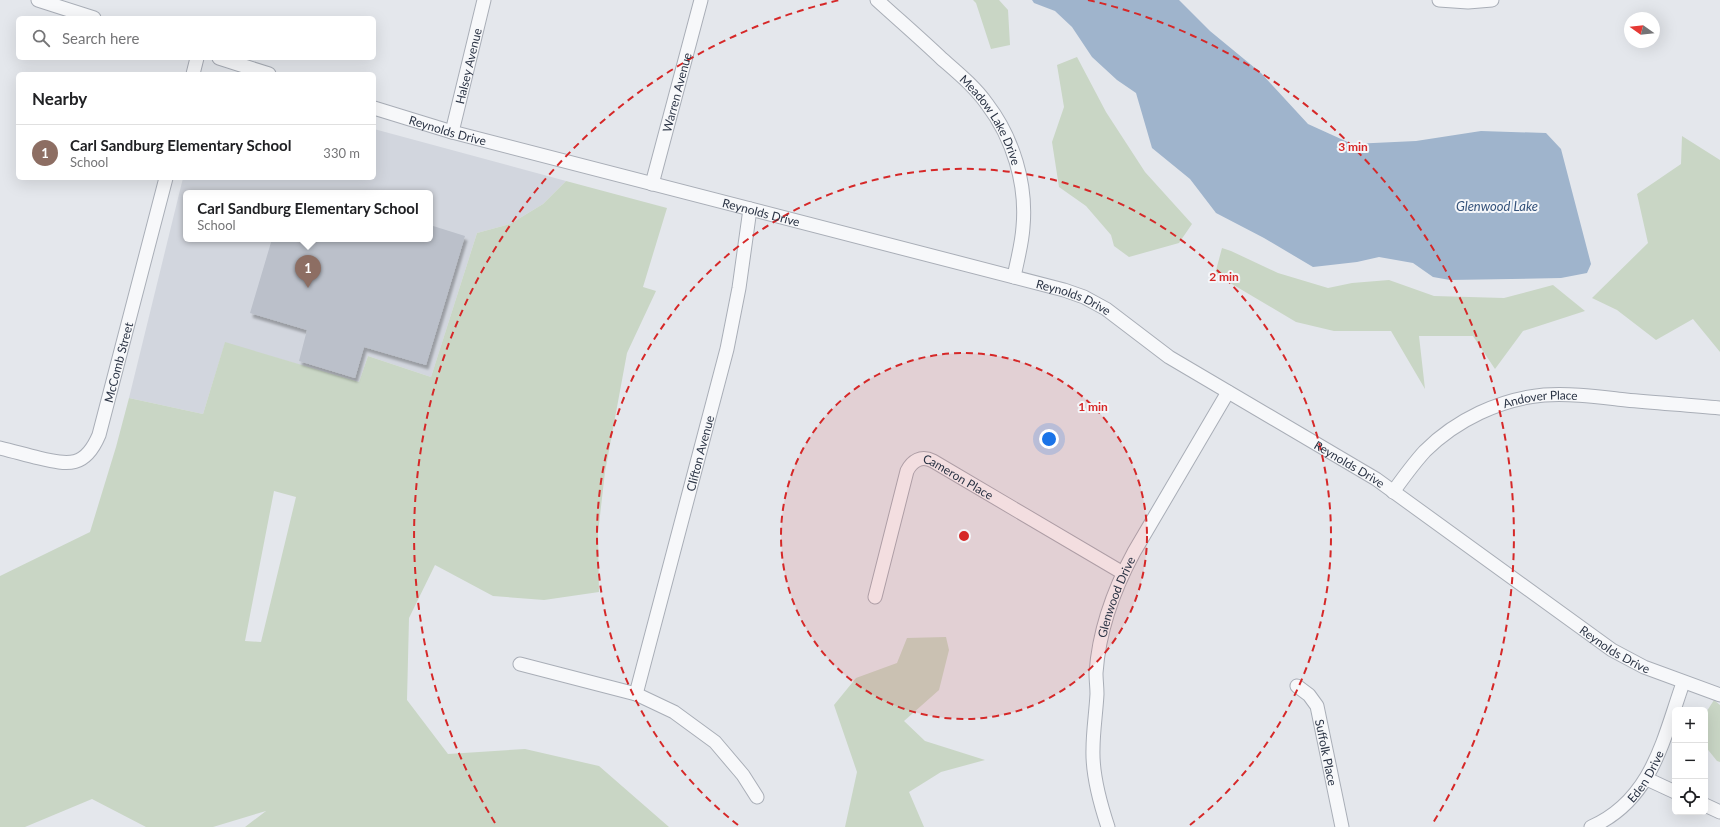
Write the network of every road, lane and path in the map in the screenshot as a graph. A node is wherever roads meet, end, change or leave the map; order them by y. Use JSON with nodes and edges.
{"nodes":[{"id":1,"x":38,"y":0,"type":"edge"},
{"id":2,"x":484,"y":0,"type":"edge"},
{"id":3,"x":701,"y":0,"type":"edge"},
{"id":4,"x":877,"y":0,"type":"edge"},
{"id":5,"x":1439,"y":0,"type":"edge"},
{"id":6,"x":1492,"y":0,"type":"edge"},
{"id":7,"x":88,"y":16,"type":"edge"},
{"id":8,"x":196,"y":60,"type":"edge"},
{"id":9,"x":225,"y":60,"type":"edge"},
{"id":10,"x":193,"y":72,"type":"edge"},
{"id":11,"x":263,"y":72,"type":"edge"},
{"id":12,"x":376,"y":109,"type":"edge"},
{"id":13,"x":452,"y":132,"type":"junction"},
{"id":14,"x":165,"y":180,"type":"edge"},
{"id":15,"x":652,"y":184,"type":"junction"},
{"id":16,"x":750,"y":209,"type":"junction"},
{"id":17,"x":1014,"y":277,"type":"junction"},
{"id":18,"x":1228,"y":392,"type":"junction"},
{"id":19,"x":1720,"y":408,"type":"edge"},
{"id":20,"x":0,"y":448,"type":"edge"},
{"id":21,"x":1393,"y":492,"type":"junction"},
{"id":22,"x":1123,"y":573,"type":"junction"},
{"id":23,"x":875,"y":597,"type":"dead end"},
{"id":24,"x":520,"y":664,"type":"dead end"},
{"id":25,"x":1683,"y":683,"type":"junction"},
{"id":26,"x":1298,"y":686,"type":"dead end"},
{"id":27,"x":636,"y":694,"type":"junction"},
{"id":28,"x":1720,"y":695,"type":"edge"},
{"id":29,"x":1647,"y":779,"type":"junction"},
{"id":30,"x":1672,"y":791,"type":"edge"},
{"id":31,"x":757,"y":798,"type":"dead end"},
{"id":32,"x":1708,"y":806,"type":"edge"},
{"id":33,"x":1720,"y":812,"type":"edge"},
{"id":34,"x":1108,"y":827,"type":"edge"},
{"id":35,"x":1342,"y":827,"type":"edge"},
{"id":36,"x":1591,"y":827,"type":"edge"}],
"edges":[{"from":1,"to":7,"type":"street"},
{"from":2,"to":13,"type":"street","name":"Halsey Avenue"},
{"from":3,"to":15,"type":"street","name":"Warren Avenue"},
{"from":4,"to":17,"type":"street","name":"Meadow Lake Drive"},
{"from":5,"to":6,"type":"street"},
{"from":8,"to":10,"type":"street"},
{"from":9,"to":11,"type":"street"},
{"from":12,"to":13,"type":"street","name":"Reynolds Drive"},
{"from":13,"to":15,"type":"street","name":"Reynolds Drive"},
{"from":14,"to":20,"type":"street","name":"McComb Street"},
{"from":15,"to":16,"type":"street","name":"Reynolds Drive"},
{"from":16,"to":17,"type":"street","name":"Reynolds Drive"},
{"from":16,"to":27,"type":"street","name":"Clifton Avenue"},
{"from":17,"to":18,"type":"street","name":"Reynolds Drive"},
{"from":18,"to":21,"type":"street","name":"Reynolds Drive"},
{"from":18,"to":22,"type":"street","name":"Glenwood Drive"},
{"from":19,"to":21,"type":"street","name":"Andover Place"},
{"from":21,"to":25,"type":"street","name":"Reynolds Drive"},
{"from":22,"to":23,"type":"street","name":"Cameron Place"},
{"from":22,"to":34,"type":"street","name":"Glenwood Drive"},
{"from":24,"to":27,"type":"street"},
{"from":25,"to":28,"type":"street","name":"Reynolds Drive"},
{"from":25,"to":29,"type":"street","name":"Eden Drive"},
{"from":26,"to":35,"type":"street","name":"Suffolk Place"},
{"from":27,"to":31,"type":"street"},
{"from":29,"to":30,"type":"street"},
{"from":29,"to":36,"type":"street","name":"Eden Drive"},
{"from":32,"to":33,"type":"street"}]}
